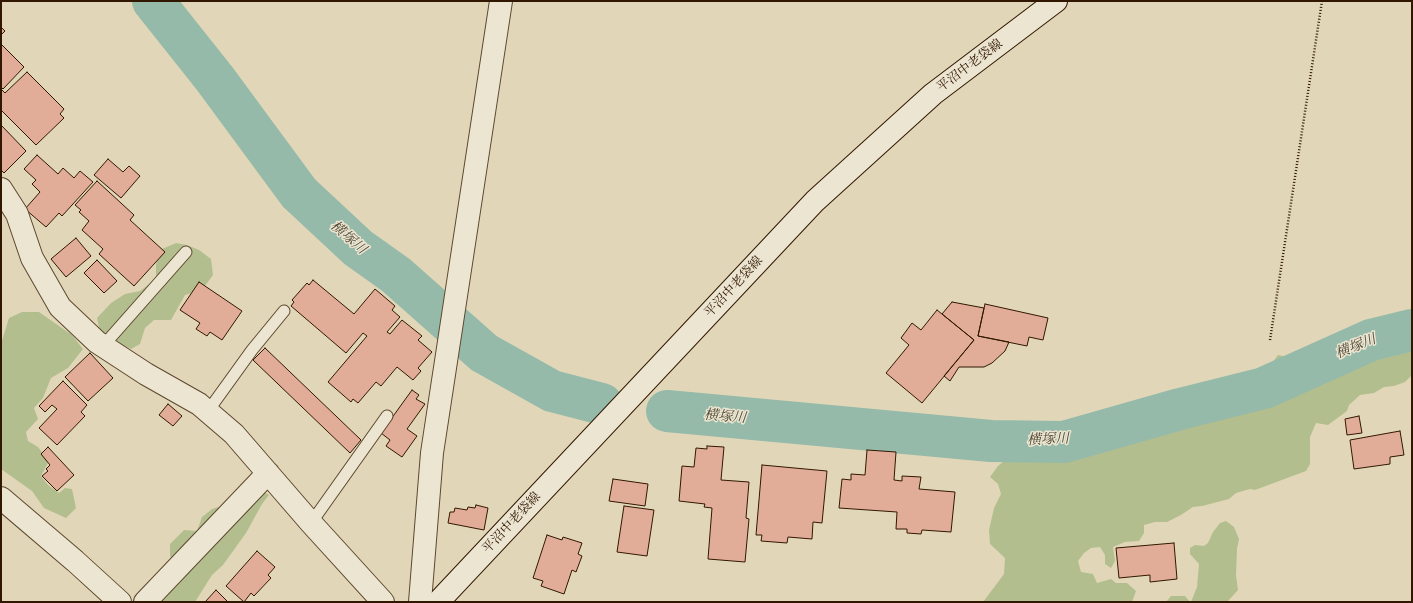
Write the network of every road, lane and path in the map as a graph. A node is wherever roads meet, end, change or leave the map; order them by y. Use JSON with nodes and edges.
{"nodes":[{"id":1,"x":501,"y":1,"type":"edge"},
{"id":2,"x":1056,"y":1,"type":"edge"},
{"id":3,"x":1322,"y":1,"type":"edge"},
{"id":4,"x":1,"y":188,"type":"edge"},
{"id":5,"x":186,"y":252,"type":"dead end"},
{"id":6,"x":284,"y":311,"type":"dead end"},
{"id":7,"x":1270,"y":340,"type":"dead end"},
{"id":8,"x":103,"y":346,"type":"junction"},
{"id":9,"x":208,"y":411,"type":"junction"},
{"id":10,"x":387,"y":416,"type":"dead end"},
{"id":11,"x":268,"y":473,"type":"junction"},
{"id":12,"x":1,"y":498,"type":"edge"},
{"id":13,"x":312,"y":523,"type":"junction"},
{"id":14,"x":120,"y":602,"type":"edge"},
{"id":15,"x":144,"y":602,"type":"edge"},
{"id":16,"x":383,"y":602,"type":"edge"},
{"id":17,"x":420,"y":602,"type":"edge"},
{"id":18,"x":438,"y":602,"type":"edge"}],
"edges":[{"from":1,"to":17,"type":"street"},
{"from":2,"to":18,"type":"street","name":"平沼中老袋線"},
{"from":3,"to":7,"type":"path"},
{"from":4,"to":8,"type":"street"},
{"from":5,"to":8,"type":"lane"},
{"from":6,"to":9,"type":"lane"},
{"from":8,"to":9,"type":"street"},
{"from":9,"to":11,"type":"street"},
{"from":10,"to":13,"type":"lane"},
{"from":11,"to":13,"type":"street"},
{"from":11,"to":15,"type":"street"},
{"from":12,"to":14,"type":"street"},
{"from":13,"to":16,"type":"street"}]}
